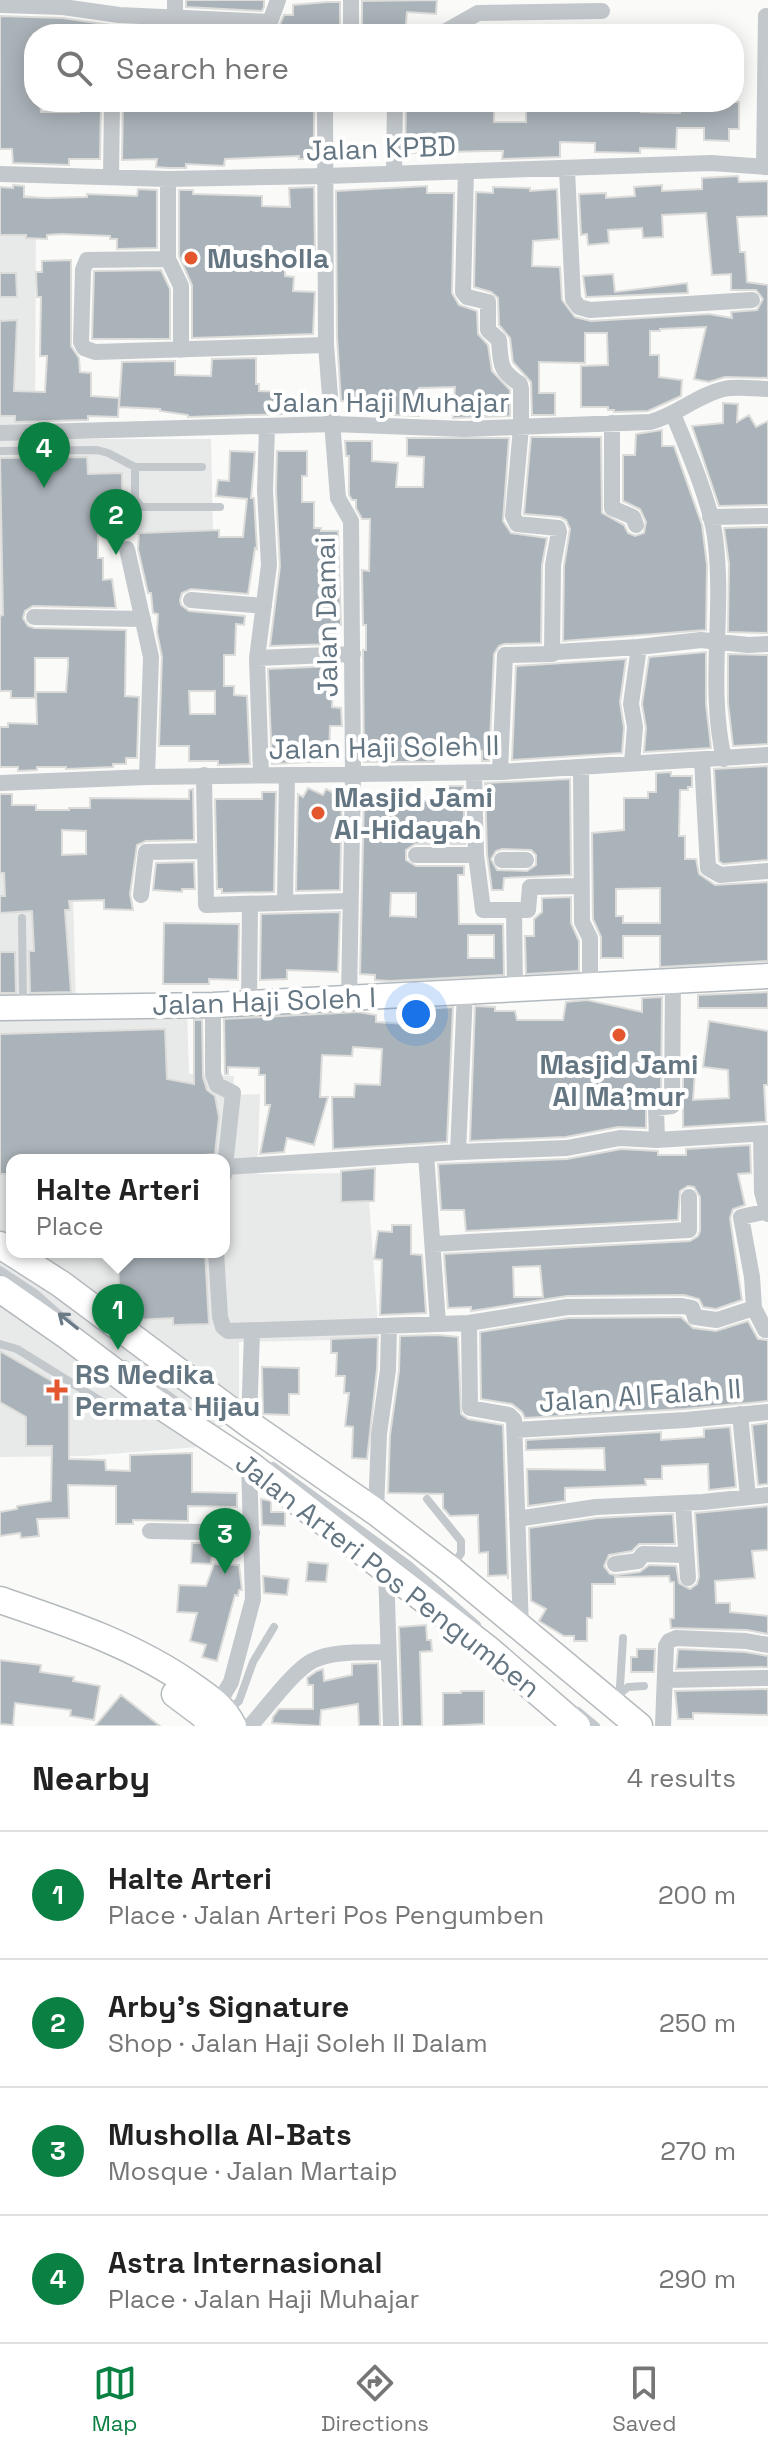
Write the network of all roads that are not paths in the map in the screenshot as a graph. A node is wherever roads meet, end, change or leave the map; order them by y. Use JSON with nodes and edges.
{"nodes":[{"id":1,"x":175,"y":0,"type":"edge"},
{"id":2,"x":278,"y":0,"type":"edge"},
{"id":3,"x":351,"y":0,"type":"edge"},
{"id":4,"x":0,"y":5,"type":"edge"},
{"id":5,"x":478,"y":6,"type":"edge"},
{"id":6,"x":602,"y":11,"type":"dead end"},
{"id":7,"x":119,"y":15,"type":"junction"},
{"id":8,"x":766,"y":16,"type":"dead end"},
{"id":9,"x":175,"y":19,"type":"junction"},
{"id":10,"x":119,"y":24,"type":"edge"},
{"id":11,"x":351,"y":24,"type":"edge"},
{"id":12,"x":454,"y":24,"type":"edge"},
{"id":13,"x":112,"y":112,"type":"edge"},
{"id":14,"x":325,"y":112,"type":"edge"},
{"id":15,"x":395,"y":112,"type":"edge"},
{"id":16,"x":766,"y":167,"type":"edge"},
{"id":17,"x":567,"y":169,"type":"junction"},
{"id":18,"x":466,"y":171,"type":"junction"},
{"id":19,"x":0,"y":174,"type":"edge"},
{"id":20,"x":394,"y":174,"type":"junction"},
{"id":21,"x":326,"y":176,"type":"junction"},
{"id":22,"x":111,"y":177,"type":"junction"},
{"id":23,"x":168,"y":179,"type":"junction"},
{"id":24,"x":168,"y":259,"type":"junction"},
{"id":25,"x":752,"y":300,"type":"dead end"},
{"id":26,"x":326,"y":345,"type":"junction"},
{"id":27,"x":181,"y":350,"type":"junction"},
{"id":28,"x":768,"y":389,"type":"edge"},
{"id":29,"x":673,"y":414,"type":"junction"},
{"id":30,"x":612,"y":423,"type":"junction"},
{"id":31,"x":333,"y":424,"type":"junction"},
{"id":32,"x":267,"y":427,"type":"junction"},
{"id":33,"x":521,"y":428,"type":"junction"},
{"id":34,"x":0,"y":433,"type":"edge"},
{"id":35,"x":0,"y":451,"type":"edge"},
{"id":36,"x":135,"y":467,"type":"junction"},
{"id":37,"x":202,"y":467,"type":"dead end"},
{"id":38,"x":220,"y":507,"type":"dead end"},
{"id":39,"x":768,"y":516,"type":"edge"},
{"id":40,"x":710,"y":517,"type":"junction"},
{"id":41,"x":636,"y":525,"type":"dead end"},
{"id":42,"x":127,"y":549,"type":"dead end"},
{"id":43,"x":191,"y":600,"type":"dead end"},
{"id":44,"x":264,"y":606,"type":"junction"},
{"id":45,"x":34,"y":617,"type":"dead end"},
{"id":46,"x":143,"y":619,"type":"junction"},
{"id":47,"x":718,"y":643,"type":"junction"},
{"id":48,"x":768,"y":644,"type":"edge"},
{"id":49,"x":639,"y":647,"type":"junction"},
{"id":50,"x":353,"y":654,"type":"junction"},
{"id":51,"x":552,"y":654,"type":"junction"},
{"id":52,"x":257,"y":658,"type":"junction"},
{"id":53,"x":768,"y":755,"type":"edge"},
{"id":54,"x":724,"y":759,"type":"junction"},
{"id":55,"x":702,"y":760,"type":"junction"},
{"id":56,"x":632,"y":763,"type":"junction"},
{"id":57,"x":581,"y":768,"type":"junction"},
{"id":58,"x":500,"y":772,"type":"junction"},
{"id":59,"x":474,"y":773,"type":"junction"},
{"id":60,"x":353,"y":774,"type":"junction"},
{"id":61,"x":204,"y":775,"type":"junction"},
{"id":62,"x":261,"y":775,"type":"junction"},
{"id":63,"x":287,"y":775,"type":"junction"},
{"id":64,"x":147,"y":777,"type":"junction"},
{"id":65,"x":0,"y":783,"type":"edge"},
{"id":66,"x":205,"y":851,"type":"junction"},
{"id":67,"x":416,"y":855,"type":"dead end"},
{"id":68,"x":476,"y":855,"type":"junction"},
{"id":69,"x":502,"y":860,"type":"dead end"},
{"id":70,"x":526,"y":860,"type":"dead end"},
{"id":71,"x":768,"y":871,"type":"edge"},
{"id":72,"x":581,"y":886,"type":"junction"},
{"id":73,"x":141,"y":895,"type":"dead end"},
{"id":74,"x":349,"y":901,"type":"junction"},
{"id":75,"x":285,"y":902,"type":"junction"},
{"id":76,"x":250,"y":904,"type":"junction"},
{"id":77,"x":514,"y":911,"type":"junction"},
{"id":78,"x":22,"y":918,"type":"dead end"},
{"id":79,"x":768,"y":976,"type":"edge"},
{"id":80,"x":673,"y":981,"type":"junction"},
{"id":81,"x":590,"y":985,"type":"junction"},
{"id":82,"x":515,"y":990,"type":"junction"},
{"id":83,"x":465,"y":992,"type":"junction"},
{"id":84,"x":349,"y":999,"type":"junction"},
{"id":85,"x":249,"y":1003,"type":"junction"},
{"id":86,"x":213,"y":1005,"type":"junction"},
{"id":87,"x":12,"y":1008,"type":"edge"},
{"id":88,"x":764,"y":1133,"type":"edge"},
{"id":89,"x":657,"y":1140,"type":"junction"},
{"id":90,"x":458,"y":1152,"type":"junction"},
{"id":91,"x":227,"y":1154,"type":"edge"},
{"id":92,"x":426,"y":1154,"type":"junction"},
{"id":93,"x":230,"y":1171,"type":"edge"},
{"id":94,"x":689,"y":1197,"type":"dead end"},
{"id":95,"x":768,"y":1212,"type":"edge"},
{"id":96,"x":434,"y":1244,"type":"junction"},
{"id":97,"x":0,"y":1256,"type":"edge"},
{"id":98,"x":20,"y":1258,"type":"edge"},
{"id":99,"x":216,"y":1258,"type":"edge"},
{"id":100,"x":0,"y":1270,"type":"edge"},
{"id":101,"x":30,"y":1276,"type":"dead end"},
{"id":102,"x":0,"y":1289,"type":"edge"},
{"id":103,"x":754,"y":1308,"type":"junction"},
{"id":104,"x":469,"y":1323,"type":"junction"},
{"id":105,"x":438,"y":1324,"type":"junction"},
{"id":106,"x":389,"y":1327,"type":"junction"},
{"id":107,"x":765,"y":1330,"type":"dead end"},
{"id":108,"x":82,"y":1332,"type":"dead end"},
{"id":109,"x":245,"y":1332,"type":"junction"},
{"id":110,"x":0,"y":1344,"type":"edge"},
{"id":111,"x":115,"y":1357,"type":"dead end"},
{"id":112,"x":198,"y":1399,"type":"dead end"},
{"id":113,"x":152,"y":1400,"type":"junction"},
{"id":114,"x":179,"y":1403,"type":"dead end"},
{"id":115,"x":768,"y":1412,"type":"edge"},
{"id":116,"x":740,"y":1414,"type":"junction"},
{"id":117,"x":249,"y":1424,"type":"junction"},
{"id":118,"x":515,"y":1430,"type":"junction"},
{"id":119,"x":257,"y":1462,"type":"junction"},
{"id":120,"x":297,"y":1470,"type":"dead end"},
{"id":121,"x":768,"y":1495,"type":"edge"},
{"id":122,"x":748,"y":1497,"type":"junction"},
{"id":123,"x":427,"y":1499,"type":"dead end"},
{"id":124,"x":683,"y":1503,"type":"junction"},
{"id":125,"x":376,"y":1512,"type":"junction"},
{"id":126,"x":517,"y":1519,"type":"junction"},
{"id":127,"x":150,"y":1531,"type":"dead end"},
{"id":128,"x":252,"y":1533,"type":"junction"},
{"id":129,"x":686,"y":1555,"type":"junction"},
{"id":130,"x":615,"y":1564,"type":"dead end"},
{"id":131,"x":386,"y":1568,"type":"junction"},
{"id":132,"x":450,"y":1569,"type":"junction"},
{"id":133,"x":688,"y":1578,"type":"dead end"},
{"id":134,"x":0,"y":1600,"type":"edge"},
{"id":135,"x":0,"y":1614,"type":"edge"},
{"id":136,"x":274,"y":1627,"type":"dead end"},
{"id":137,"x":521,"y":1629,"type":"junction"},
{"id":138,"x":488,"y":1635,"type":"dead end"},
{"id":139,"x":623,"y":1638,"type":"dead end"},
{"id":140,"x":768,"y":1645,"type":"edge"},
{"id":141,"x":388,"y":1652,"type":"junction"},
{"id":142,"x":768,"y":1678,"type":"edge"},
{"id":143,"x":665,"y":1680,"type":"junction"},
{"id":144,"x":644,"y":1686,"type":"dead end"},
{"id":145,"x":618,"y":1699,"type":"junction"},
{"id":146,"x":566,"y":1716,"type":"edge"},
{"id":147,"x":218,"y":1717,"type":"edge"},
{"id":148,"x":250,"y":1726,"type":"edge"},
{"id":149,"x":391,"y":1726,"type":"edge"},
{"id":150,"x":596,"y":1726,"type":"edge"},
{"id":151,"x":639,"y":1726,"type":"edge"},
{"id":152,"x":663,"y":1726,"type":"edge"}],
"edges":[{"from":1,"to":9,"type":"street"},
{"from":2,"to":9,"type":"street"},
{"from":3,"to":11,"type":"street"},
{"from":4,"to":7,"type":"street"},
{"from":5,"to":6,"type":"street"},
{"from":5,"to":12,"type":"street"},
{"from":7,"to":9,"type":"street"},
{"from":7,"to":10,"type":"street"},
{"from":8,"to":16,"type":"street","name":"Jalan KPBD"},
{"from":13,"to":22,"type":"street"},
{"from":14,"to":21,"type":"street","name":"Jalan Damai"},
{"from":15,"to":20,"type":"street"},
{"from":16,"to":17,"type":"street","name":"Jalan KPBD"},
{"from":17,"to":18,"type":"street","name":"Jalan KPBD"},
{"from":17,"to":25,"type":"street"},
{"from":18,"to":20,"type":"street","name":"Jalan KPBD"},
{"from":18,"to":33,"type":"street"},
{"from":19,"to":22,"type":"street","name":"Jalan KPBD"},
{"from":20,"to":21,"type":"street","name":"Jalan KPBD"},
{"from":21,"to":23,"type":"street","name":"Jalan KPBD"},
{"from":21,"to":26,"type":"street","name":"Jalan Damai"},
{"from":22,"to":23,"type":"street","name":"Jalan KPBD"},
{"from":23,"to":24,"type":"street"},
{"from":24,"to":27,"type":"street"},
{"from":24,"to":27,"type":"street"},
{"from":26,"to":27,"type":"street"},
{"from":26,"to":31,"type":"street","name":"Jalan Damai"},
{"from":28,"to":29,"type":"street","name":"Jalan Haji Muhajar"},
{"from":29,"to":30,"type":"street","name":"Jalan Haji Muhajar"},
{"from":29,"to":40,"type":"street"},
{"from":30,"to":33,"type":"street","name":"Jalan Haji Muhajar"},
{"from":30,"to":41,"type":"street"},
{"from":31,"to":32,"type":"street","name":"Jalan Haji Muhajar"},
{"from":31,"to":33,"type":"street","name":"Jalan Haji Muhajar"},
{"from":31,"to":50,"type":"street","name":"Jalan Damai"},
{"from":32,"to":34,"type":"street","name":"Jalan Haji Muhajar"},
{"from":32,"to":44,"type":"street"},
{"from":33,"to":51,"type":"street"},
{"from":35,"to":36,"type":"lane"},
{"from":36,"to":37,"type":"lane"},
{"from":36,"to":38,"type":"lane"},
{"from":39,"to":40,"type":"street"},
{"from":40,"to":47,"type":"street"},
{"from":42,"to":46,"type":"street"},
{"from":43,"to":44,"type":"street"},
{"from":44,"to":52,"type":"street"},
{"from":45,"to":46,"type":"street"},
{"from":46,"to":64,"type":"street"},
{"from":47,"to":48,"type":"street"},
{"from":47,"to":49,"type":"street"},
{"from":47,"to":54,"type":"street"},
{"from":49,"to":51,"type":"street"},
{"from":49,"to":56,"type":"street"},
{"from":50,"to":52,"type":"street"},
{"from":50,"to":60,"type":"street","name":"Jalan Damai"},
{"from":51,"to":58,"type":"street"},
{"from":52,"to":62,"type":"street"},
{"from":53,"to":54,"type":"street","name":"Jalan Haji Soleh II"},
{"from":54,"to":55,"type":"street","name":"Jalan Haji Soleh II"},
{"from":55,"to":56,"type":"street","name":"Jalan Haji Soleh II"},
{"from":55,"to":71,"type":"street"},
{"from":56,"to":57,"type":"street","name":"Jalan Haji Soleh II"},
{"from":57,"to":58,"type":"street","name":"Jalan Haji Soleh II"},
{"from":57,"to":72,"type":"street"},
{"from":58,"to":59,"type":"street","name":"Jalan Haji Soleh II"},
{"from":59,"to":60,"type":"street","name":"Jalan Haji Soleh II"},
{"from":59,"to":68,"type":"street"},
{"from":60,"to":63,"type":"street","name":"Jalan Haji Soleh II"},
{"from":60,"to":74,"type":"street","name":"Jalan Damai"},
{"from":61,"to":62,"type":"street","name":"Jalan Haji Soleh II"},
{"from":61,"to":64,"type":"street","name":"Jalan Haji Soleh II"},
{"from":61,"to":66,"type":"street"},
{"from":62,"to":63,"type":"street","name":"Jalan Haji Soleh II"},
{"from":63,"to":75,"type":"street"},
{"from":64,"to":65,"type":"street","name":"Jalan Haji Soleh II"},
{"from":66,"to":73,"type":"street"},
{"from":66,"to":76,"type":"street"},
{"from":67,"to":68,"type":"street"},
{"from":68,"to":77,"type":"street"},
{"from":69,"to":70,"type":"street"},
{"from":72,"to":77,"type":"street"},
{"from":72,"to":81,"type":"street"},
{"from":74,"to":75,"type":"street"},
{"from":74,"to":84,"type":"street","name":"Jalan Damai"},
{"from":75,"to":76,"type":"street"},
{"from":76,"to":85,"type":"street"},
{"from":77,"to":82,"type":"street"},
{"from":78,"to":87,"type":"lane"},
{"from":79,"to":80,"type":"street","name":"Jalan Haji Soleh I"},
{"from":80,"to":81,"type":"street","name":"Jalan Haji Soleh I"},
{"from":80,"to":89,"type":"street"},
{"from":81,"to":82,"type":"street","name":"Jalan Haji Soleh I"},
{"from":82,"to":83,"type":"street","name":"Jalan Haji Soleh I"},
{"from":83,"to":84,"type":"street","name":"Jalan Haji Soleh I"},
{"from":83,"to":90,"type":"street"},
{"from":84,"to":85,"type":"street","name":"Jalan Haji Soleh I"},
{"from":85,"to":86,"type":"street","name":"Jalan Haji Soleh I"},
{"from":86,"to":87,"type":"street","name":"Jalan Haji Soleh I"},
{"from":86,"to":91,"type":"street"},
{"from":88,"to":89,"type":"street"},
{"from":88,"to":95,"type":"street"},
{"from":89,"to":90,"type":"street"},
{"from":90,"to":92,"type":"street"},
{"from":92,"to":93,"type":"street"},
{"from":92,"to":96,"type":"street"},
{"from":94,"to":96,"type":"street"},
{"from":95,"to":103,"type":"street"},
{"from":96,"to":105,"type":"street"},
{"from":97,"to":101,"type":"lane"},
{"from":98,"to":117,"type":"main road","name":"Jalan Arteri Pos Pengumben"},
{"from":99,"to":109,"type":"street"},
{"from":108,"to":100,"type":"lane","one_way":true},
{"from":102,"to":113,"type":"main road","name":"Jalan Arteri Pos Pengumben"},
{"from":103,"to":104,"type":"street"},
{"from":103,"to":107,"type":"street"},
{"from":104,"to":105,"type":"street"},
{"from":104,"to":118,"type":"street","name":"Jalan Al Falah II"},
{"from":105,"to":106,"type":"street"},
{"from":106,"to":109,"type":"street"},
{"from":106,"to":125,"type":"street"},
{"from":109,"to":117,"type":"street"},
{"from":110,"to":113,"type":"lane"},
{"from":111,"to":114,"type":"lane"},
{"from":112,"to":120,"type":"lane"},
{"from":113,"to":119,"type":"main road","name":"Jalan Arteri Pos Pengumben"},
{"from":115,"to":116,"type":"street","name":"Jalan Al Falah II"},
{"from":116,"to":118,"type":"street","name":"Jalan Al Falah II"},
{"from":116,"to":122,"type":"street"},
{"from":117,"to":125,"type":"main road","name":"Jalan Arteri Pos Pengumben"},
{"from":118,"to":126,"type":"street","name":"Jalan Al Falah II"},
{"from":119,"to":128,"type":"street"},
{"from":119,"to":131,"type":"main road","name":"Jalan Arteri Pos Pengumben"},
{"from":119,"to":138,"type":"lane"},
{"from":121,"to":122,"type":"street"},
{"from":122,"to":124,"type":"street"},
{"from":123,"to":132,"type":"lane"},
{"from":124,"to":126,"type":"street"},
{"from":124,"to":129,"type":"street"},
{"from":125,"to":132,"type":"main road","name":"Jalan Arteri Pos Pengumben"},
{"from":126,"to":137,"type":"street","name":"Jalan Al Falah II"},
{"from":127,"to":128,"type":"street"},
{"from":128,"to":147,"type":"street"},
{"from":129,"to":130,"type":"street"},
{"from":129,"to":133,"type":"street"},
{"from":131,"to":141,"type":"street"},
{"from":131,"to":146,"type":"main road","name":"Jalan Arteri Pos Pengumben"},
{"from":132,"to":137,"type":"main road","name":"Jalan Arteri Pos Pengumben"},
{"from":134,"to":147,"type":"main road"},
{"from":135,"to":147,"type":"main road"},
{"from":136,"to":147,"type":"lane"},
{"from":137,"to":145,"type":"main road","name":"Jalan Arteri Pos Pengumben"},
{"from":139,"to":145,"type":"lane"},
{"from":140,"to":143,"type":"street"},
{"from":141,"to":148,"type":"street"},
{"from":141,"to":149,"type":"street"},
{"from":142,"to":143,"type":"street"},
{"from":143,"to":152,"type":"street"},
{"from":144,"to":145,"type":"lane"},
{"from":145,"to":151,"type":"main road","name":"Jalan Arteri Pos Pengumben"},
{"from":146,"to":150,"type":"lane"}]}
